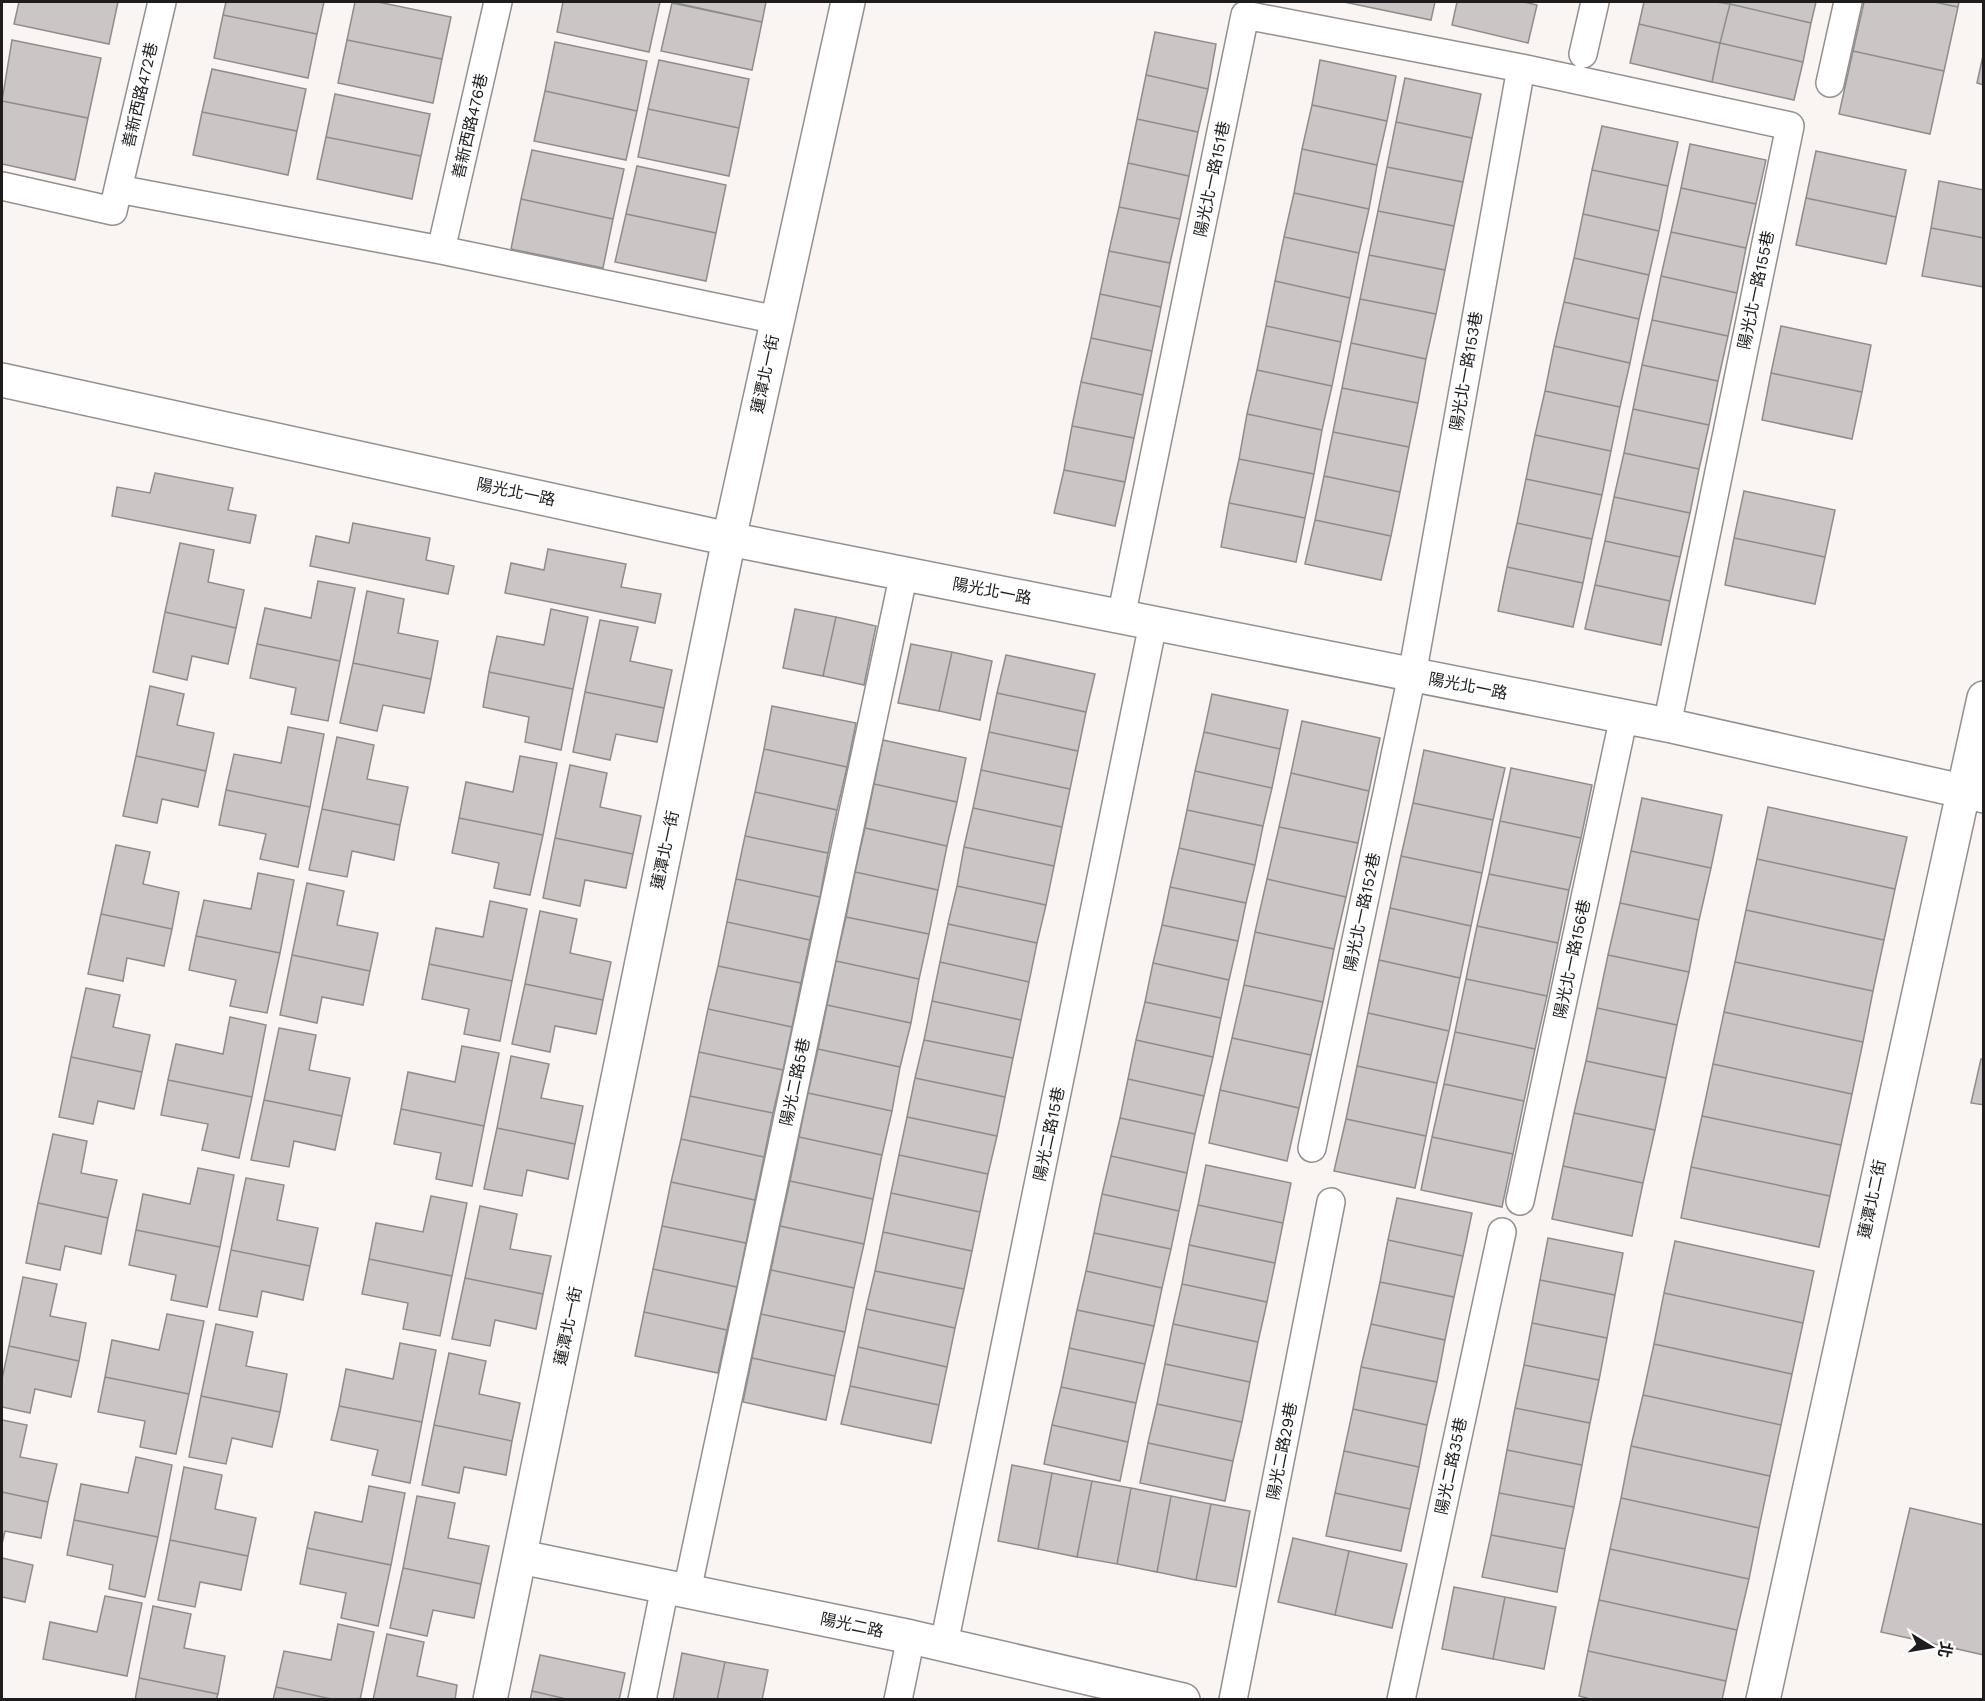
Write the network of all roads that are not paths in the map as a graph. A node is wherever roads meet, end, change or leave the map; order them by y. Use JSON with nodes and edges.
{"nodes":[{"id":1,"x":162,"y":2,"type":"edge"},
{"id":2,"x":498,"y":2,"type":"edge"},
{"id":3,"x":848,"y":2,"type":"edge"},
{"id":4,"x":1595,"y":2,"type":"edge"},
{"id":5,"x":1848,"y":2,"type":"edge"},
{"id":6,"x":1583,"y":54,"type":"dead end"},
{"id":7,"x":1521,"y":68,"type":"junction"},
{"id":8,"x":1830,"y":83,"type":"dead end"},
{"id":9,"x":2,"y":186,"type":"edge"},
{"id":10,"x":118,"y":189,"type":"junction"},
{"id":11,"x":441,"y":250,"type":"junction"},
{"id":12,"x":777,"y":320,"type":"junction"},
{"id":13,"x":2,"y":380,"type":"edge"},
{"id":14,"x":729,"y":538,"type":"junction"},
{"id":15,"x":904,"y":573,"type":"junction"},
{"id":16,"x":1121,"y":617,"type":"junction"},
{"id":17,"x":1153,"y":624,"type":"junction"},
{"id":18,"x":1412,"y":675,"type":"junction"},
{"id":19,"x":1983,"y":699,"type":"edge"},
{"id":20,"x":1624,"y":716,"type":"junction"},
{"id":21,"x":1667,"y":725,"type":"junction"},
{"id":22,"x":1972,"y":793,"type":"edge"},
{"id":23,"x":1312,"y":1148,"type":"dead end"},
{"id":24,"x":1520,"y":1201,"type":"dead end"},
{"id":25,"x":1331,"y":1202,"type":"dead end"},
{"id":26,"x":1502,"y":1232,"type":"dead end"},
{"id":27,"x":521,"y":1557,"type":"junction"},
{"id":28,"x":676,"y":1589,"type":"junction"},
{"id":29,"x":911,"y":1637,"type":"junction"},
{"id":30,"x":944,"y":1644,"type":"junction"},
{"id":31,"x":490,"y":1700,"type":"edge"},
{"id":32,"x":642,"y":1700,"type":"edge"},
{"id":33,"x":898,"y":1700,"type":"edge"},
{"id":34,"x":1183,"y":1700,"type":"edge"},
{"id":35,"x":1233,"y":1700,"type":"edge"},
{"id":36,"x":1401,"y":1700,"type":"edge"},
{"id":37,"x":1763,"y":1700,"type":"edge"}],
"edges":[{"from":1,"to":10,"type":"lane","name":"善新西路472巷"},
{"from":2,"to":11,"type":"lane","name":"善新西路476巷"},
{"from":3,"to":12,"type":"street","name":"蓮潭北一街"},
{"from":4,"to":6,"type":"lane"},
{"from":5,"to":8,"type":"lane"},
{"from":7,"to":16,"type":"lane","name":"陽光北一路151巷"},
{"from":7,"to":18,"type":"lane","name":"陽光北一路153巷"},
{"from":7,"to":21,"type":"lane","name":"陽光北一路155巷"},
{"from":9,"to":10,"type":"lane","name":"善新西路472巷"},
{"from":10,"to":11,"type":"lane"},
{"from":11,"to":12,"type":"lane"},
{"from":12,"to":14,"type":"street","name":"蓮潭北一街"},
{"from":13,"to":14,"type":"street","name":"陽光北一路"},
{"from":14,"to":15,"type":"street","name":"陽光北一路"},
{"from":14,"to":27,"type":"street","name":"蓮潭北一街"},
{"from":15,"to":16,"type":"street","name":"陽光北一路"},
{"from":15,"to":28,"type":"lane","name":"陽光二路5巷"},
{"from":16,"to":17,"type":"street","name":"陽光北一路"},
{"from":17,"to":18,"type":"street","name":"陽光北一路"},
{"from":17,"to":30,"type":"lane","name":"陽光二路15巷"},
{"from":18,"to":20,"type":"street","name":"陽光北一路"},
{"from":18,"to":23,"type":"lane","name":"陽光北一路152巷"},
{"from":19,"to":22,"type":"street","name":"蓮潭北二街"},
{"from":20,"to":21,"type":"street","name":"陽光北一路"},
{"from":20,"to":24,"type":"lane","name":"陽光北一路156巷"},
{"from":21,"to":22,"type":"street","name":"陽光北一路"},
{"from":22,"to":37,"type":"street","name":"蓮潭北二街"},
{"from":25,"to":35,"type":"lane","name":"陽光二路29巷"},
{"from":26,"to":36,"type":"lane","name":"陽光二路35巷"},
{"from":27,"to":28,"type":"street","name":"陽光二路"},
{"from":27,"to":31,"type":"street","name":"蓮潭北一街"},
{"from":28,"to":29,"type":"street","name":"陽光二路"},
{"from":28,"to":32,"type":"lane","name":"陽光二路5巷"},
{"from":29,"to":30,"type":"street","name":"陽光二路"},
{"from":29,"to":33,"type":"lane"},
{"from":30,"to":34,"type":"street","name":"陽光二路"}]}
